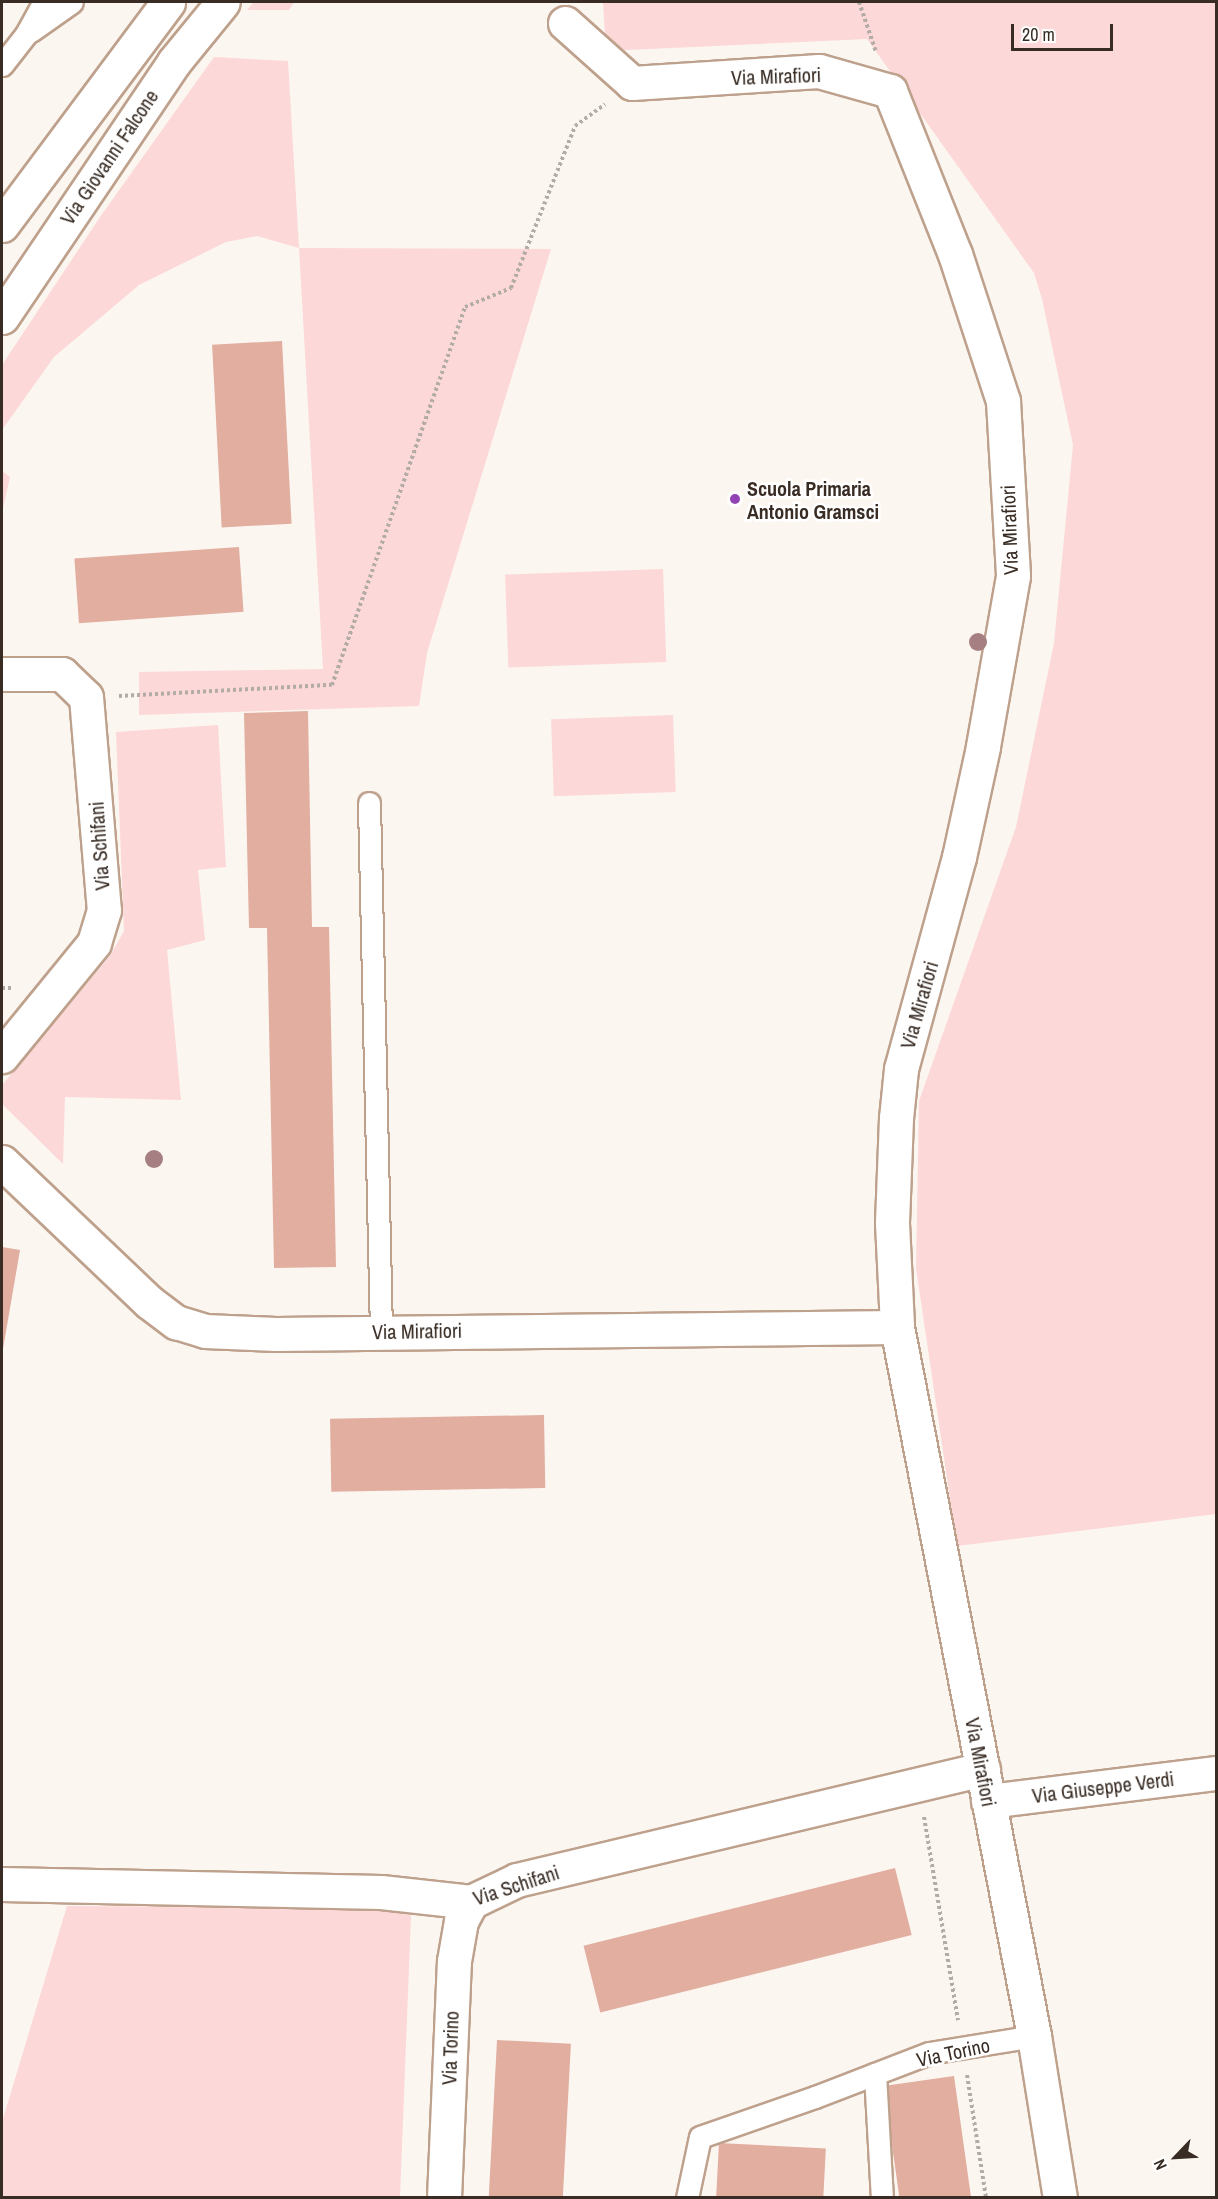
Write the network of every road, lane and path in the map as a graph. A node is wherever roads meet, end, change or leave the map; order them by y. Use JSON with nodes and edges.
{"nodes":[{"id":1,"x":44,"y":2,"type":"edge"},
{"id":2,"x":72,"y":2,"type":"edge"},
{"id":3,"x":168,"y":2,"type":"edge"},
{"id":4,"x":223,"y":2,"type":"edge"},
{"id":5,"x":859,"y":2,"type":"edge"},
{"id":6,"x":565,"y":23,"type":"dead end"},
{"id":7,"x":26,"y":34,"type":"junction"},
{"id":8,"x":2,"y":65,"type":"edge"},
{"id":9,"x":632,"y":83,"type":"junction"},
{"id":10,"x":890,"y":91,"type":"junction"},
{"id":11,"x":2,"y":225,"type":"edge"},
{"id":12,"x":2,"y":317,"type":"edge"},
{"id":13,"x":2,"y":674,"type":"edge"},
{"id":14,"x":86,"y":697,"type":"junction"},
{"id":15,"x":369,"y":803,"type":"dead end"},
{"id":16,"x":2,"y":1056,"type":"edge"},
{"id":17,"x":2,"y":1162,"type":"edge"},
{"id":18,"x":897,"y":1327,"type":"junction"},
{"id":19,"x":381,"y":1331,"type":"junction"},
{"id":20,"x":982,"y":1769,"type":"junction"},
{"id":21,"x":1216,"y":1773,"type":"edge"},
{"id":22,"x":918,"y":1784,"type":"junction"},
{"id":23,"x":988,"y":1801,"type":"junction"},
{"id":24,"x":2,"y":1884,"type":"edge"},
{"id":25,"x":471,"y":1902,"type":"junction"},
{"id":26,"x":1034,"y":2036,"type":"junction"},
{"id":27,"x":962,"y":2049,"type":"junction"},
{"id":28,"x":875,"y":2074,"type":"junction"},
{"id":29,"x":444,"y":2198,"type":"edge"},
{"id":30,"x":687,"y":2198,"type":"edge"},
{"id":31,"x":882,"y":2198,"type":"edge"},
{"id":32,"x":986,"y":2198,"type":"edge"},
{"id":33,"x":1060,"y":2198,"type":"edge"}],
"edges":[{"from":1,"to":7,"type":"lane"},
{"from":2,"to":7,"type":"lane"},
{"from":3,"to":11,"type":"street"},
{"from":4,"to":12,"type":"street","name":"Via Giovanni Falcone"},
{"from":5,"to":10,"type":"path"},
{"from":6,"to":9,"type":"street"},
{"from":7,"to":8,"type":"lane"},
{"from":9,"to":10,"type":"street","name":"Via Mirafiori"},
{"from":9,"to":14,"type":"path"},
{"from":10,"to":18,"type":"street","name":"Via Mirafiori"},
{"from":13,"to":14,"type":"street"},
{"from":14,"to":16,"type":"street","name":"Via Schifani"},
{"from":15,"to":19,"type":"lane"},
{"from":17,"to":19,"type":"street","name":"Via Mirafiori"},
{"from":18,"to":19,"type":"street","name":"Via Mirafiori"},
{"from":18,"to":20,"type":"street","name":"Via Mirafiori"},
{"from":20,"to":22,"type":"street","name":"Via Schifani"},
{"from":20,"to":23,"type":"street","name":"Via Mirafiori"},
{"from":21,"to":23,"type":"street","name":"Via Giuseppe Verdi"},
{"from":22,"to":25,"type":"street","name":"Via Schifani"},
{"from":22,"to":27,"type":"path"},
{"from":23,"to":26,"type":"street","name":"Via Mirafiori"},
{"from":24,"to":25,"type":"street","name":"Via Schifani"},
{"from":25,"to":29,"type":"street","name":"Via Torino"},
{"from":26,"to":27,"type":"lane","name":"Via Torino"},
{"from":26,"to":33,"type":"street","name":"Via Mirafiori"},
{"from":27,"to":28,"type":"lane","name":"Via Torino"},
{"from":27,"to":32,"type":"path"},
{"from":28,"to":30,"type":"lane","name":"Via Torino"},
{"from":28,"to":31,"type":"lane"}]}
